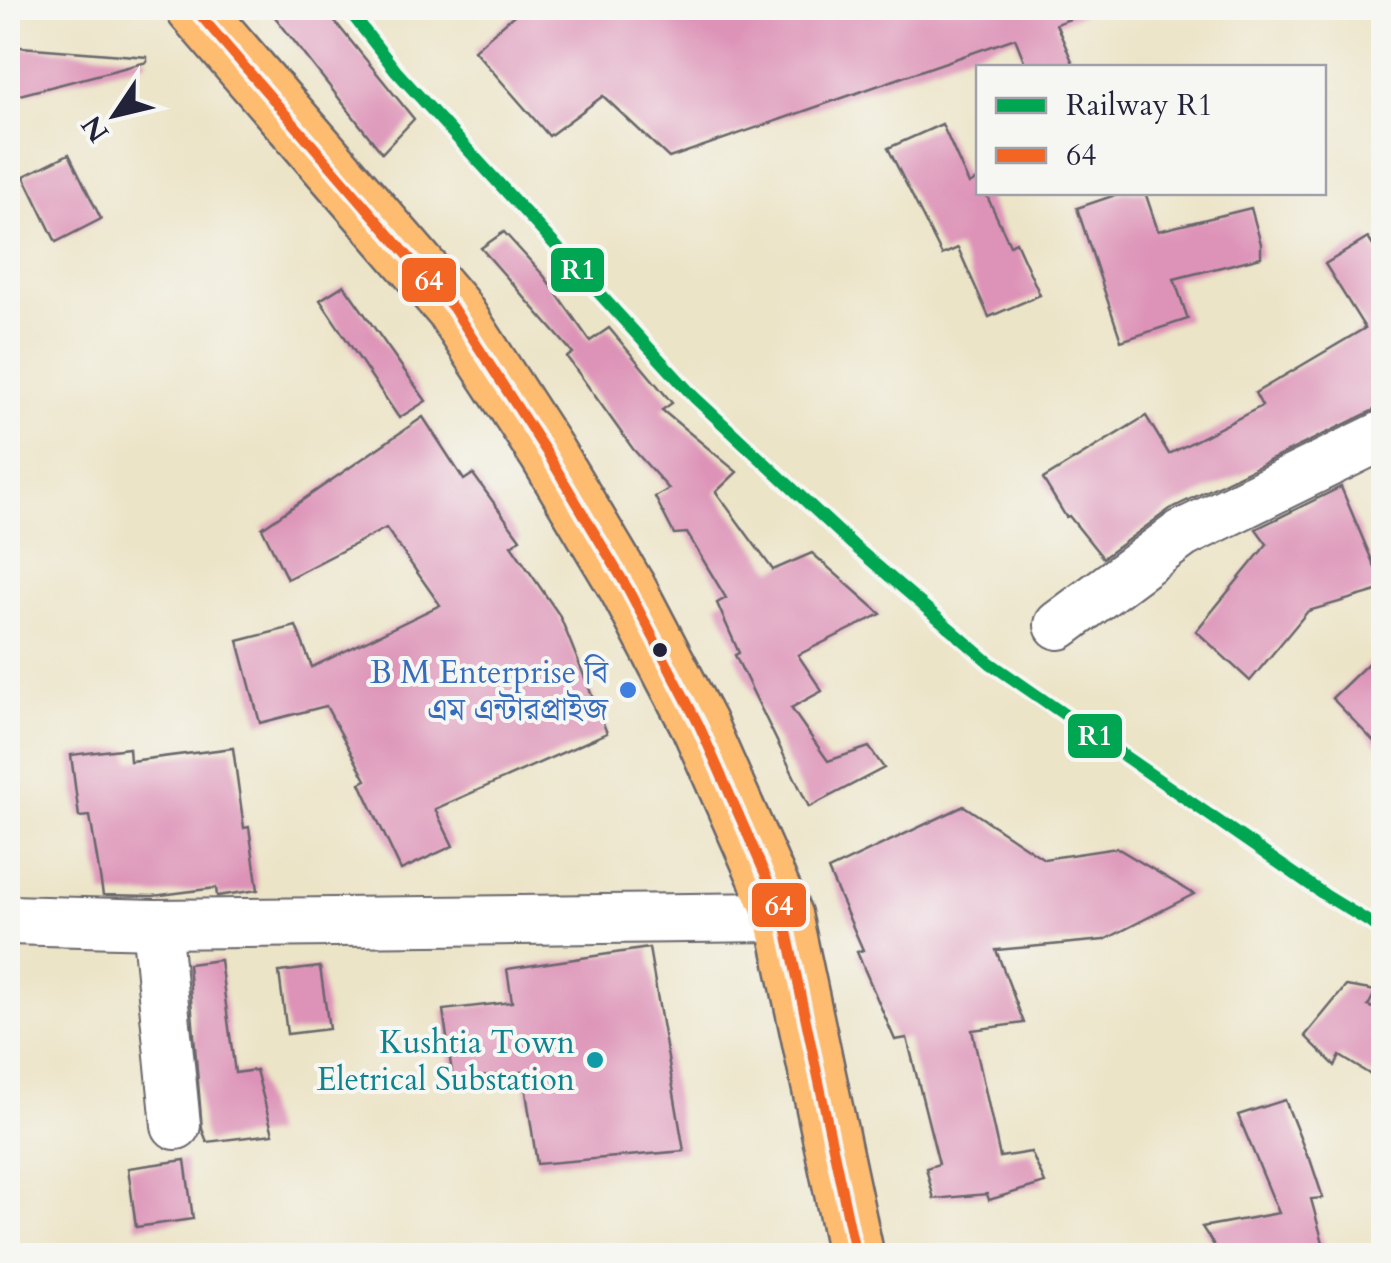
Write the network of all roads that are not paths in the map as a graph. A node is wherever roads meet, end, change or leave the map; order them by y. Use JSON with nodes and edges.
{"nodes":[{"id":1,"x":194,"y":8,"type":"edge"},
{"id":2,"x":1384,"y":434,"type":"edge"},
{"id":3,"x":1060,"y":625,"type":"dead end"},
{"id":4,"x":784,"y":917,"type":"junction"},
{"id":5,"x":8,"y":920,"type":"edge"},
{"id":6,"x":156,"y":924,"type":"junction"},
{"id":7,"x":176,"y":1125,"type":"dead end"},
{"id":8,"x":856,"y":1256,"type":"edge"}],
"edges":[{"from":1,"to":4,"type":"highway"},
{"from":2,"to":3,"type":"street"},
{"from":4,"to":6,"type":"street"},
{"from":4,"to":8,"type":"highway"},
{"from":5,"to":6,"type":"street"},
{"from":6,"to":7,"type":"street"}]}
